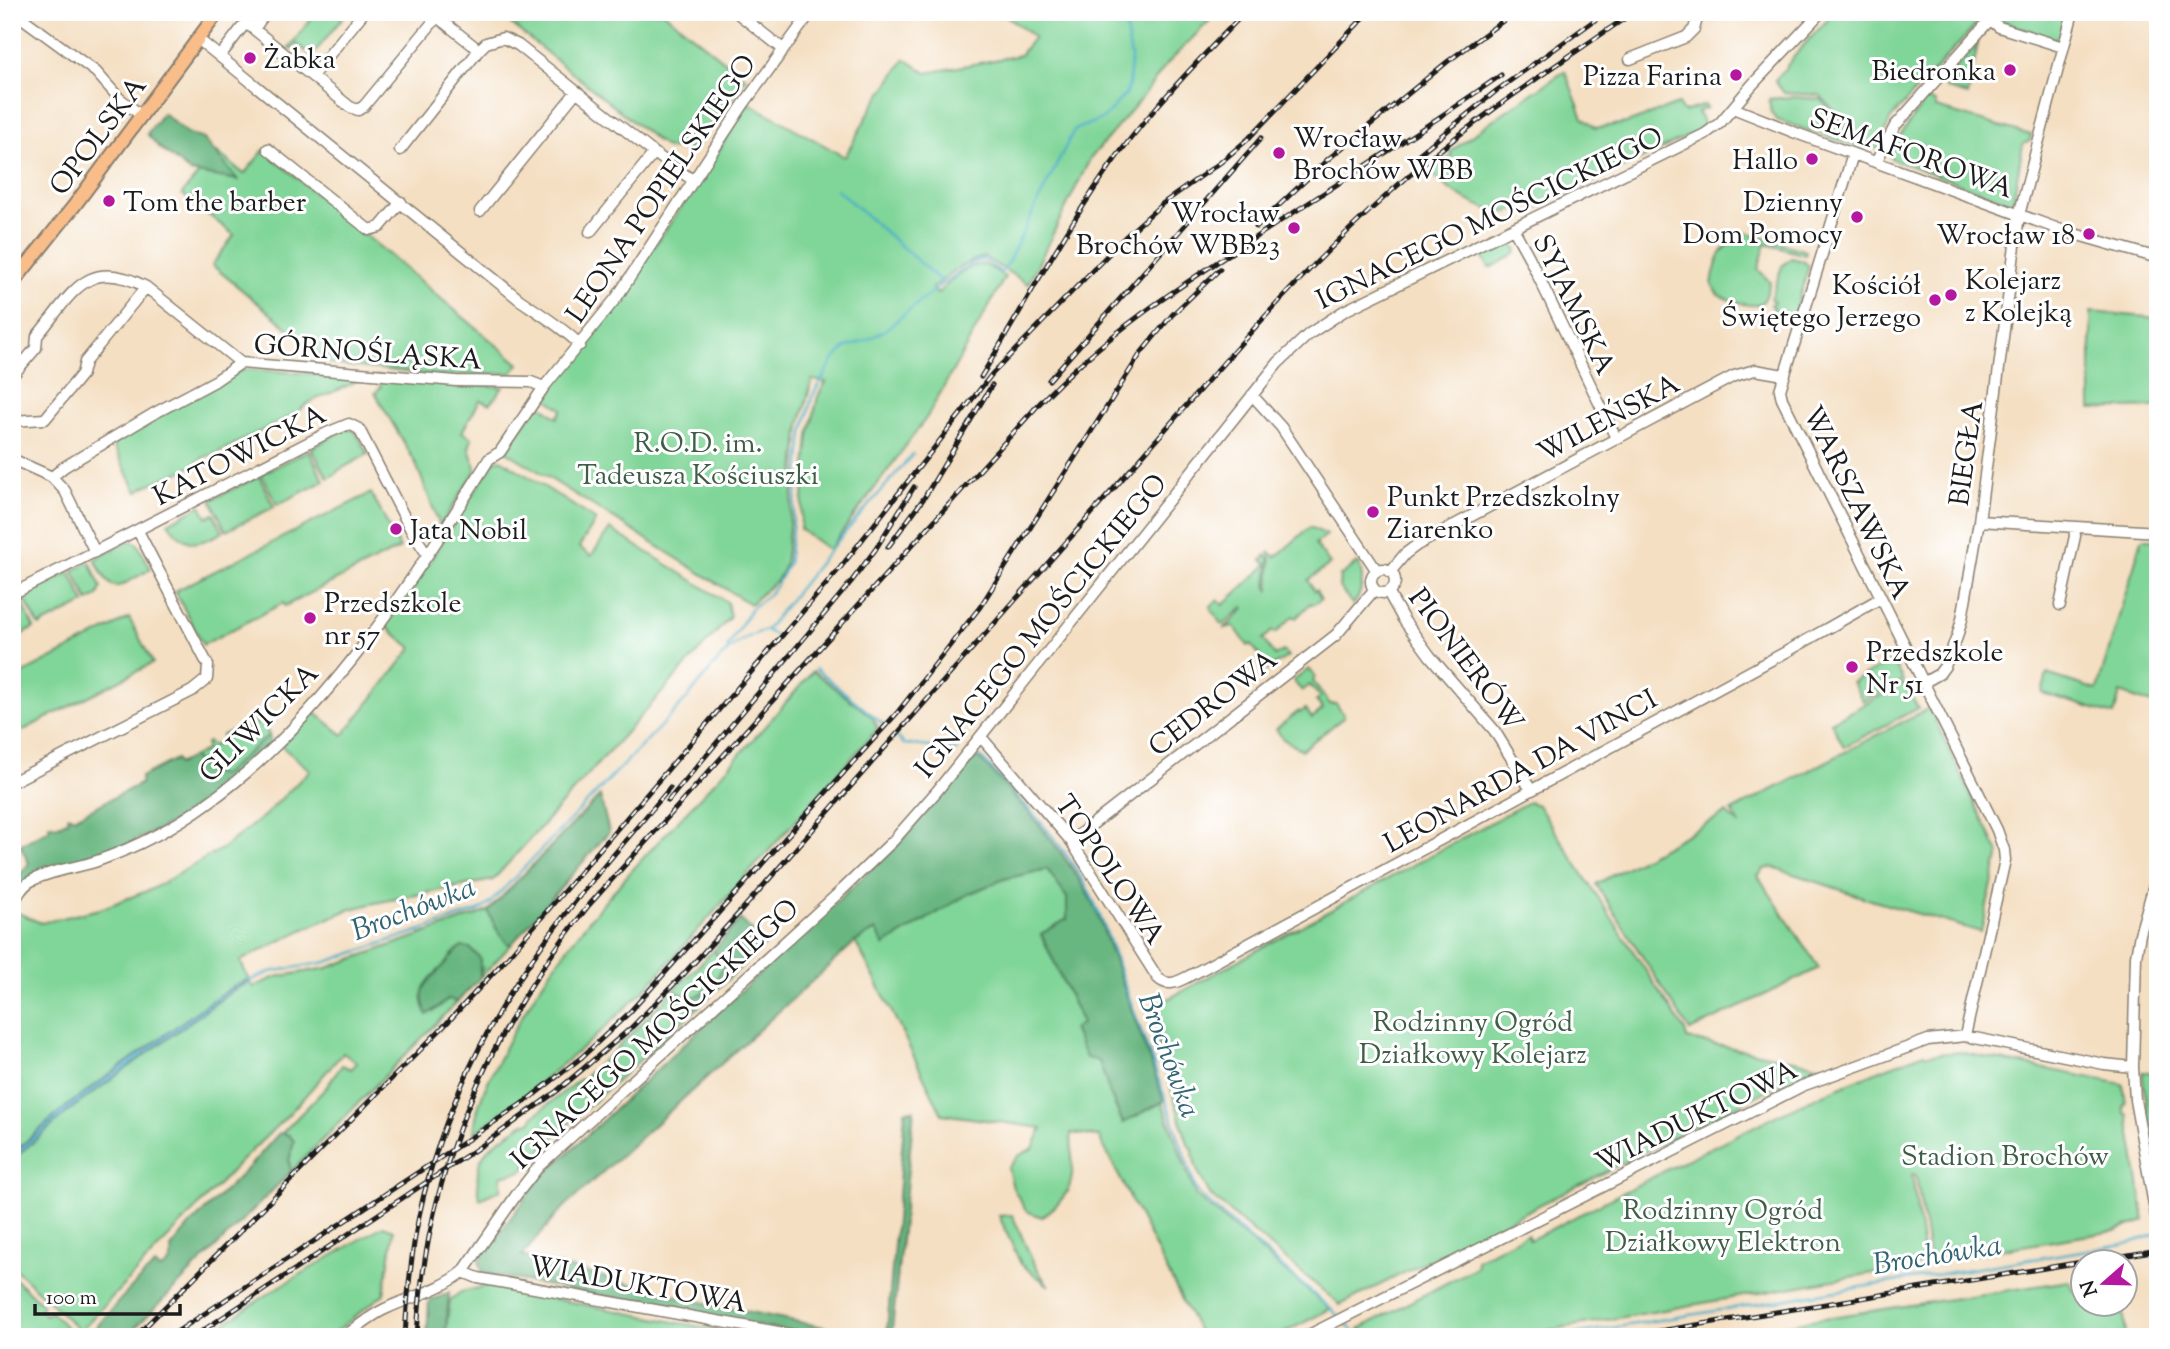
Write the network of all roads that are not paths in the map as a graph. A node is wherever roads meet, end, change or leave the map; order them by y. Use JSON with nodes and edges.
{"nodes":[{"id":1,"x":14,"y":12,"type":"edge"},
{"id":2,"x":218,"y":12,"type":"edge"},
{"id":3,"x":266,"y":12,"type":"edge"},
{"id":4,"x":364,"y":12,"type":"edge"},
{"id":5,"x":736,"y":12,"type":"edge"},
{"id":6,"x":811,"y":12,"type":"edge"},
{"id":7,"x":1699,"y":12,"type":"edge"},
{"id":8,"x":1821,"y":12,"type":"edge"},
{"id":9,"x":1981,"y":12,"type":"edge"},
{"id":10,"x":2073,"y":12,"type":"edge"},
{"id":11,"x":434,"y":15,"type":"edge"},
{"id":12,"x":1993,"y":16,"type":"edge"},
{"id":13,"x":254,"y":29,"type":"junction"},
{"id":14,"x":198,"y":39,"type":"junction"},
{"id":15,"x":2063,"y":47,"type":"junction"},
{"id":16,"x":783,"y":49,"type":"junction"},
{"id":17,"x":479,"y":50,"type":"junction"},
{"id":18,"x":220,"y":56,"type":"junction"},
{"id":19,"x":1630,"y":59,"type":"dead end"},
{"id":20,"x":312,"y":76,"type":"junction"},
{"id":21,"x":576,"y":92,"type":"junction"},
{"id":22,"x":1733,"y":108,"type":"junction"},
{"id":23,"x":142,"y":116,"type":"junction"},
{"id":24,"x":268,"y":149,"type":"dead end"},
{"id":25,"x":400,"y":150,"type":"dead end"},
{"id":26,"x":654,"y":153,"type":"junction"},
{"id":27,"x":1853,"y":154,"type":"junction"},
{"id":28,"x":1876,"y":162,"type":"junction"},
{"id":29,"x":694,"y":181,"type":"junction"},
{"id":30,"x":401,"y":202,"type":"junction"},
{"id":31,"x":480,"y":211,"type":"dead end"},
{"id":32,"x":2019,"y":215,"type":"junction"},
{"id":33,"x":1513,"y":228,"type":"junction"},
{"id":34,"x":590,"y":232,"type":"dead end"},
{"id":35,"x":2158,"y":258,"type":"edge"},
{"id":36,"x":12,"y":284,"type":"edge"},
{"id":37,"x":146,"y":287,"type":"junction"},
{"id":38,"x":580,"y":345,"type":"junction"},
{"id":39,"x":241,"y":363,"type":"junction"},
{"id":40,"x":1784,"y":375,"type":"junction"},
{"id":41,"x":12,"y":376,"type":"edge"},
{"id":42,"x":544,"y":387,"type":"junction"},
{"id":43,"x":1252,"y":396,"type":"junction"},
{"id":44,"x":12,"y":421,"type":"edge"},
{"id":45,"x":1616,"y":438,"type":"junction"},
{"id":46,"x":12,"y":459,"type":"edge"},
{"id":47,"x":52,"y":477,"type":"junction"},
{"id":48,"x":1979,"y":521,"type":"junction"},
{"id":49,"x":2074,"y":527,"type":"junction"},
{"id":50,"x":138,"y":531,"type":"junction"},
{"id":51,"x":2158,"y":532,"type":"edge"},
{"id":52,"x":95,"y":552,"type":"junction"},
{"id":53,"x":428,"y":554,"type":"junction"},
{"id":54,"x":1377,"y":571,"type":"junction"},
{"id":55,"x":1390,"y":572,"type":"junction"},
{"id":56,"x":1374,"y":590,"type":"junction"},
{"id":57,"x":1388,"y":592,"type":"junction"},
{"id":58,"x":12,"y":594,"type":"edge"},
{"id":59,"x":1881,"y":598,"type":"junction"},
{"id":60,"x":2060,"y":605,"type":"dead end"},
{"id":61,"x":1923,"y":682,"type":"junction"},
{"id":62,"x":981,"y":737,"type":"junction"},
{"id":63,"x":12,"y":782,"type":"edge"},
{"id":64,"x":1531,"y":790,"type":"junction"},
{"id":65,"x":1071,"y":841,"type":"junction"},
{"id":66,"x":2158,"y":871,"type":"edge"},
{"id":67,"x":2154,"y":894,"type":"edge"},
{"id":68,"x":12,"y":906,"type":"edge"},
{"id":69,"x":1180,"y":980,"type":"joint"},
{"id":70,"x":1965,"y":1036,"type":"junction"},
{"id":71,"x":2133,"y":1067,"type":"junction"},
{"id":72,"x":2158,"y":1226,"type":"edge"},
{"id":73,"x":463,"y":1272,"type":"junction"},
{"id":74,"x":344,"y":1337,"type":"edge"},
{"id":75,"x":806,"y":1337,"type":"edge"},
{"id":76,"x":1305,"y":1337,"type":"edge"}],
"edges":[{"from":1,"to":23,"type":"street"},
{"from":2,"to":14,"type":"main road","name":"OPOLSKA"},
{"from":3,"to":13,"type":"street"},
{"from":4,"to":20,"type":"street"},
{"from":5,"to":16,"type":"street"},
{"from":6,"to":16,"type":"street","name":"LEONA POPIELSKIEGO"},
{"from":7,"to":19,"type":"street"},
{"from":8,"to":22,"type":"street","name":"IGNACEGO MOŚCICKIEGO"},
{"from":9,"to":12,"type":"street"},
{"from":10,"to":15,"type":"street","name":"BIEGŁA"},
{"from":11,"to":17,"type":"street"},
{"from":11,"to":20,"type":"street"},
{"from":12,"to":15,"type":"street"},
{"from":12,"to":28,"type":"street"},
{"from":13,"to":18,"type":"street"},
{"from":13,"to":20,"type":"street"},
{"from":14,"to":18,"type":"street"},
{"from":14,"to":23,"type":"main road","name":"OPOLSKA"},
{"from":15,"to":32,"type":"street","name":"BIEGŁA"},
{"from":16,"to":29,"type":"street","name":"LEONA POPIELSKIEGO"},
{"from":17,"to":21,"type":"street"},
{"from":17,"to":25,"type":"street"},
{"from":18,"to":30,"type":"street"},
{"from":21,"to":26,"type":"street"},
{"from":21,"to":31,"type":"street"},
{"from":22,"to":27,"type":"street","name":"SEMAFOROWA"},
{"from":22,"to":33,"type":"street","name":"IGNACEGO MOŚCICKIEGO"},
{"from":23,"to":36,"type":"main road","name":"OPOLSKA"},
{"from":24,"to":30,"type":"street"},
{"from":26,"to":29,"type":"street"},
{"from":26,"to":34,"type":"street"},
{"from":27,"to":28,"type":"street","name":"SEMAFOROWA"},
{"from":27,"to":40,"type":"street"},
{"from":28,"to":32,"type":"street","name":"SEMAFOROWA"},
{"from":29,"to":38,"type":"street","name":"LEONA POPIELSKIEGO"},
{"from":30,"to":38,"type":"street"},
{"from":32,"to":35,"type":"street","name":"SEMAFOROWA"},
{"from":32,"to":48,"type":"street","name":"BIEGŁA"},
{"from":33,"to":43,"type":"street","name":"IGNACEGO MOŚCICKIEGO"},
{"from":33,"to":45,"type":"street","name":"SYJAMSKA"},
{"from":37,"to":39,"type":"street"},
{"from":37,"to":41,"type":"street"},
{"from":37,"to":44,"type":"street"},
{"from":38,"to":42,"type":"street","name":"LEONA POPIELSKIEGO"},
{"from":39,"to":42,"type":"street","name":"GÓRNOŚLĄSKA"},
{"from":39,"to":47,"type":"street","name":"GÓRNOŚLĄSKA"},
{"from":40,"to":45,"type":"street","name":"WILEŃSKA"},
{"from":40,"to":59,"type":"street","name":"WARSZAWSKA"},
{"from":42,"to":53,"type":"street","name":"GLIWICKA"},
{"from":43,"to":54,"type":"street","name":"PIONIERÓW"},
{"from":43,"to":62,"type":"street","name":"IGNACEGO MOŚCICKIEGO"},
{"from":45,"to":55,"type":"street","name":"WILEŃSKA"},
{"from":46,"to":47,"type":"street"},
{"from":47,"to":52,"type":"street"},
{"from":48,"to":49,"type":"street"},
{"from":48,"to":61,"type":"street","name":"BIEGŁA"},
{"from":49,"to":51,"type":"street"},
{"from":49,"to":60,"type":"street"},
{"from":50,"to":52,"type":"street","name":"KATOWICKA"},
{"from":50,"to":53,"type":"street","name":"KATOWICKA"},
{"from":50,"to":63,"type":"street"},
{"from":52,"to":58,"type":"street","name":"KATOWICKA"},
{"from":53,"to":68,"type":"street","name":"GLIWICKA"},
{"from":54,"to":55,"type":"street"},
{"from":54,"to":56,"type":"street"},
{"from":55,"to":57,"type":"street"},
{"from":56,"to":57,"type":"street"},
{"from":56,"to":65,"type":"street","name":"CEDROWA"},
{"from":57,"to":64,"type":"street","name":"PIONIERÓW"},
{"from":59,"to":61,"type":"street","name":"WARSZAWSKA"},
{"from":59,"to":64,"type":"street","name":"LEONARDA DA VINCI"},
{"from":61,"to":70,"type":"street","name":"WARSZAWSKA"},
{"from":62,"to":65,"type":"street","name":"TOPOLOWA"},
{"from":62,"to":73,"type":"street","name":"IGNACEGO MOŚCICKIEGO"},
{"from":64,"to":69,"type":"street","name":"LEONARDA DA VINCI"},
{"from":65,"to":69,"type":"street","name":"TOPOLOWA"},
{"from":66,"to":67,"type":"street"},
{"from":67,"to":71,"type":"street"},
{"from":70,"to":71,"type":"street","name":"WIADUKTOWA"},
{"from":70,"to":76,"type":"street","name":"WIADUKTOWA"},
{"from":71,"to":72,"type":"street"},
{"from":73,"to":74,"type":"street","name":"IGNACEGO MOŚCICKIEGO"},
{"from":73,"to":75,"type":"street","name":"WIADUKTOWA"}]}
